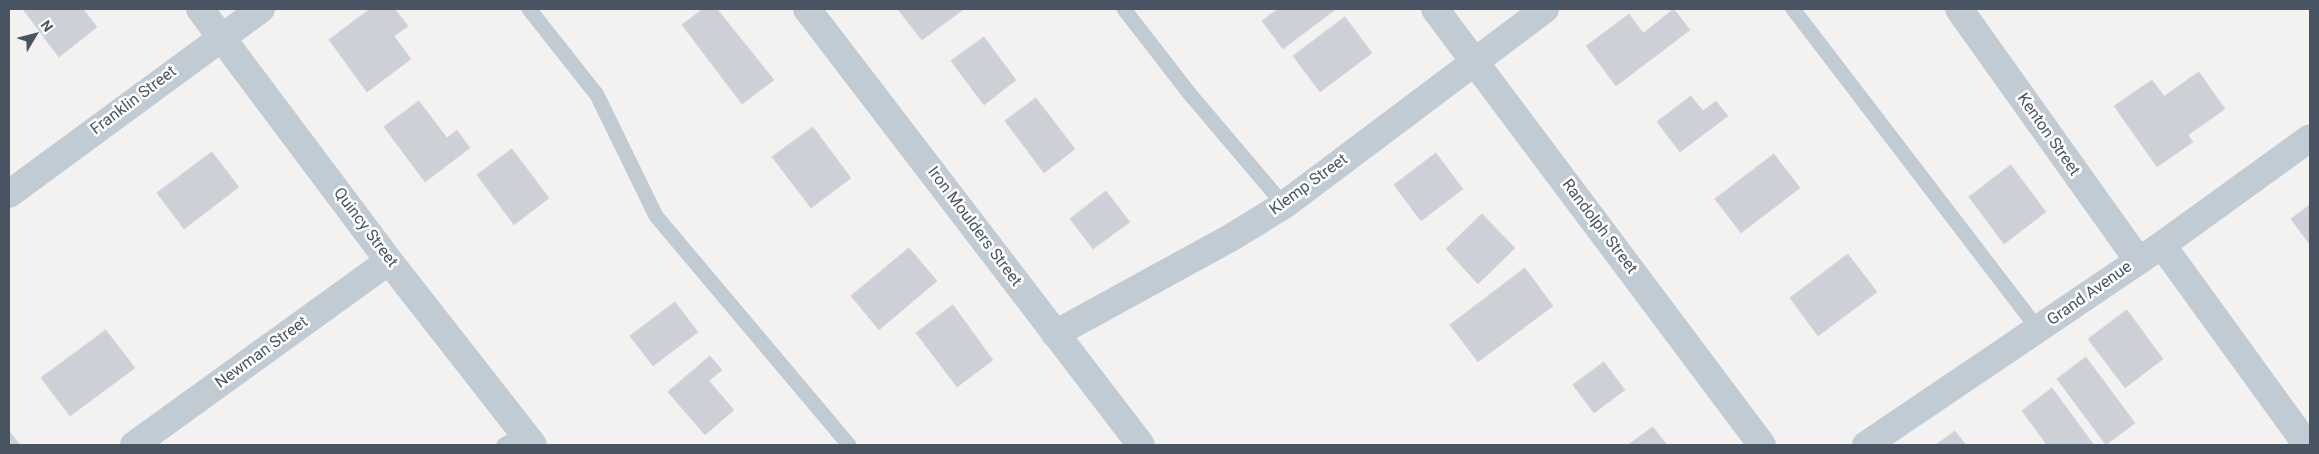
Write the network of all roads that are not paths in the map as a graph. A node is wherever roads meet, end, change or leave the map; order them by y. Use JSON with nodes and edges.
{"nodes":[{"id":1,"x":200,"y":9,"type":"edge"},
{"id":2,"x":261,"y":9,"type":"edge"},
{"id":3,"x":529,"y":9,"type":"edge"},
{"id":4,"x":807,"y":9,"type":"edge"},
{"id":5,"x":1124,"y":9,"type":"edge"},
{"id":6,"x":1435,"y":9,"type":"edge"},
{"id":7,"x":1545,"y":9,"type":"edge"},
{"id":8,"x":1793,"y":9,"type":"edge"},
{"id":9,"x":1958,"y":9,"type":"edge"},
{"id":10,"x":222,"y":36,"type":"junction"},
{"id":11,"x":1475,"y":61,"type":"junction"},
{"id":12,"x":2310,"y":138,"type":"edge"},
{"id":13,"x":9,"y":194,"type":"edge"},
{"id":14,"x":1284,"y":204,"type":"junction"},
{"id":15,"x":2162,"y":245,"type":"junction"},
{"id":16,"x":2138,"y":260,"type":"junction"},
{"id":17,"x":389,"y":261,"type":"junction"},
{"id":18,"x":2038,"y":329,"type":"junction"},
{"id":19,"x":1055,"y":334,"type":"junction"},
{"id":20,"x":521,"y":442,"type":"edge"},
{"id":21,"x":134,"y":445,"type":"edge"},
{"id":22,"x":849,"y":445,"type":"edge"},
{"id":23,"x":1141,"y":445,"type":"edge"},
{"id":24,"x":1762,"y":445,"type":"edge"},
{"id":25,"x":1866,"y":445,"type":"edge"},
{"id":26,"x":2307,"y":445,"type":"edge"}],
"edges":[{"from":1,"to":10,"type":"street","name":"Quincy Street"},
{"from":2,"to":10,"type":"street","name":"Franklin Street"},
{"from":3,"to":22,"type":"lane"},
{"from":4,"to":19,"type":"street","name":"Iron Moulders Street"},
{"from":5,"to":14,"type":"lane"},
{"from":6,"to":11,"type":"street","name":"Randolph Street"},
{"from":7,"to":11,"type":"street","name":"Klemp Street"},
{"from":8,"to":18,"type":"lane"},
{"from":9,"to":16,"type":"street","name":"Kenton Street"},
{"from":10,"to":13,"type":"street","name":"Franklin Street"},
{"from":10,"to":17,"type":"street","name":"Quincy Street"},
{"from":11,"to":14,"type":"street","name":"Klemp Street"},
{"from":11,"to":24,"type":"street","name":"Randolph Street"},
{"from":12,"to":15,"type":"street","name":"Grand Avenue"},
{"from":14,"to":19,"type":"street","name":"Klemp Street"},
{"from":15,"to":16,"type":"street","name":"Grand Avenue"},
{"from":15,"to":26,"type":"street"},
{"from":16,"to":18,"type":"street","name":"Grand Avenue"},
{"from":17,"to":20,"type":"street","name":"Quincy Street"},
{"from":17,"to":21,"type":"street","name":"Newman Street"},
{"from":18,"to":25,"type":"street","name":"Grand Avenue"},
{"from":19,"to":23,"type":"street","name":"Iron Moulders Street"}]}
